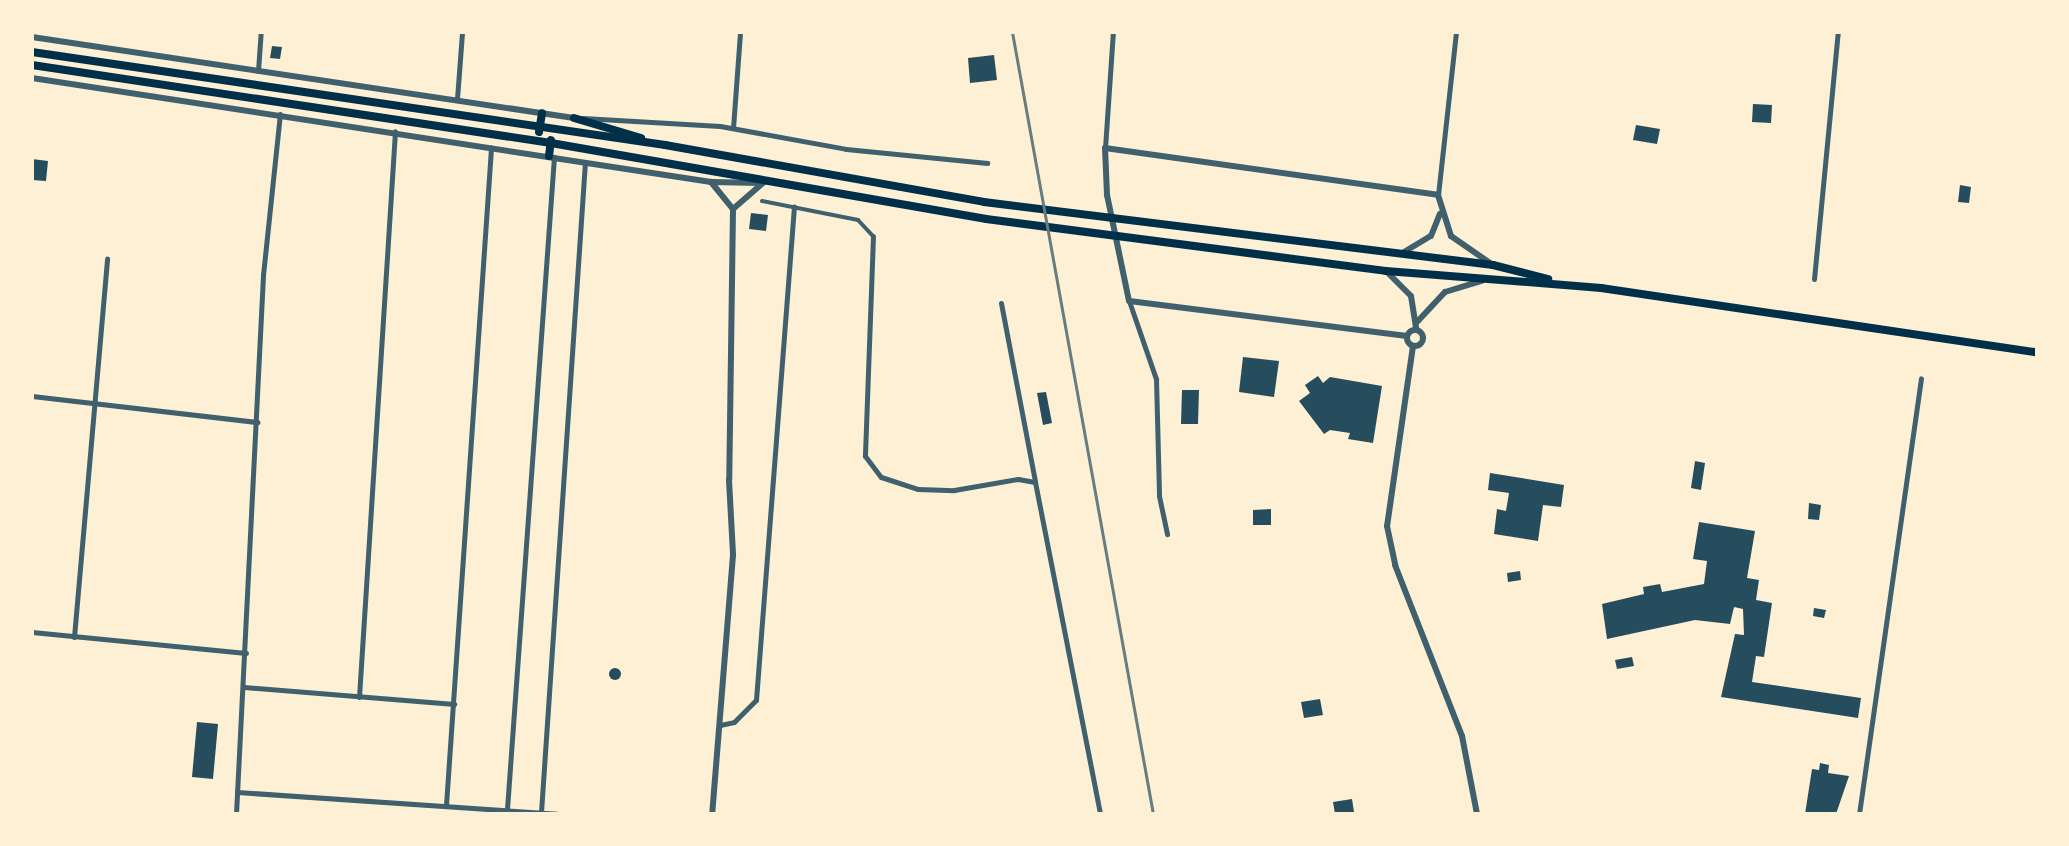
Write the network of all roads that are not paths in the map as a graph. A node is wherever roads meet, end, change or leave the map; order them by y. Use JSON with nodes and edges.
{"nodes":[{"id":1,"x":261,"y":32,"type":"edge"},
{"id":2,"x":462,"y":32,"type":"edge"},
{"id":3,"x":740,"y":32,"type":"edge"},
{"id":4,"x":1113,"y":32,"type":"edge"},
{"id":5,"x":1456,"y":32,"type":"edge"},
{"id":6,"x":1838,"y":32,"type":"edge"},
{"id":7,"x":32,"y":37,"type":"edge"},
{"id":8,"x":32,"y":52,"type":"edge"},
{"id":9,"x":32,"y":65,"type":"edge"},
{"id":10,"x":258,"y":71,"type":"junction"},
{"id":11,"x":32,"y":78,"type":"edge"},
{"id":12,"x":457,"y":99,"type":"junction"},
{"id":13,"x":542,"y":113,"type":"junction"},
{"id":14,"x":280,"y":114,"type":"junction"},
{"id":15,"x":574,"y":118,"type":"junction"},
{"id":16,"x":733,"y":128,"type":"junction"},
{"id":17,"x":539,"y":129,"type":"junction"},
{"id":18,"x":395,"y":131,"type":"junction"},
{"id":19,"x":552,"y":131,"type":"junction"},
{"id":20,"x":537,"y":141,"type":"junction"},
{"id":21,"x":551,"y":143,"type":"junction"},
{"id":22,"x":665,"y":145,"type":"junction"},
{"id":23,"x":491,"y":147,"type":"junction"},
{"id":24,"x":1105,"y":148,"type":"junction"},
{"id":25,"x":551,"y":157,"type":"junction"},
{"id":26,"x":585,"y":162,"type":"junction"},
{"id":27,"x":987,"y":163,"type":"dead end"},
{"id":28,"x":711,"y":182,"type":"junction"},
{"id":29,"x":763,"y":183,"type":"junction"},
{"id":30,"x":1438,"y":195,"type":"junction"},
{"id":31,"x":762,"y":201,"type":"dead end"},
{"id":32,"x":794,"y":206,"type":"junction"},
{"id":33,"x":733,"y":209,"type":"junction"},
{"id":34,"x":1440,"y":214,"type":"junction"},
{"id":35,"x":873,"y":236,"type":"joint"},
{"id":36,"x":1400,"y":254,"type":"junction"},
{"id":37,"x":107,"y":258,"type":"dead end"},
{"id":38,"x":1493,"y":265,"type":"junction"},
{"id":39,"x":1386,"y":271,"type":"junction"},
{"id":40,"x":1490,"y":279,"type":"junction"},
{"id":41,"x":1814,"y":279,"type":"dead end"},
{"id":42,"x":1568,"y":284,"type":"junction"},
{"id":43,"x":1129,"y":301,"type":"junction"},
{"id":44,"x":1001,"y":303,"type":"dead end"},
{"id":45,"x":1417,"y":326,"type":"junction"},
{"id":46,"x":1407,"y":336,"type":"junction"},
{"id":47,"x":1413,"y":346,"type":"junction"},
{"id":48,"x":2037,"y":352,"type":"edge"},
{"id":49,"x":1921,"y":378,"type":"dead end"},
{"id":50,"x":32,"y":396,"type":"edge"},
{"id":51,"x":91,"y":404,"type":"junction"},
{"id":52,"x":258,"y":422,"type":"junction"},
{"id":53,"x":1035,"y":482,"type":"junction"},
{"id":54,"x":1167,"y":534,"type":"dead end"},
{"id":55,"x":32,"y":632,"type":"edge"},
{"id":56,"x":74,"y":637,"type":"junction"},
{"id":57,"x":246,"y":653,"type":"junction"},
{"id":58,"x":244,"y":687,"type":"junction"},
{"id":59,"x":359,"y":697,"type":"junction"},
{"id":60,"x":454,"y":704,"type":"junction"},
{"id":61,"x":720,"y":725,"type":"junction"},
{"id":62,"x":237,"y":792,"type":"junction"},
{"id":63,"x":446,"y":805,"type":"junction"},
{"id":64,"x":507,"y":809,"type":"junction"},
{"id":65,"x":541,"y":812,"type":"junction"},
{"id":66,"x":236,"y":814,"type":"edge"},
{"id":67,"x":557,"y":814,"type":"edge"},
{"id":68,"x":712,"y":814,"type":"edge"},
{"id":69,"x":1100,"y":814,"type":"edge"},
{"id":70,"x":1477,"y":814,"type":"edge"},
{"id":71,"x":1859,"y":814,"type":"edge"}],
"edges":[{"from":1,"to":10,"type":"street"},
{"from":2,"to":12,"type":"street"},
{"from":3,"to":16,"type":"street"},
{"from":4,"to":24,"type":"street"},
{"from":5,"to":30,"type":"street"},
{"from":6,"to":41,"type":"street"},
{"from":7,"to":10,"type":"street"},
{"from":8,"to":17,"type":"main road"},
{"from":9,"to":20,"type":"main road"},
{"from":10,"to":12,"type":"street"},
{"from":11,"to":14,"type":"street"},
{"from":12,"to":13,"type":"street"},
{"from":13,"to":15,"type":"street"},
{"from":13,"to":17,"type":"main road"},
{"from":14,"to":18,"type":"street"},
{"from":14,"to":52,"type":"street"},
{"from":15,"to":16,"type":"street"},
{"from":15,"to":22,"type":"main road"},
{"from":16,"to":27,"type":"street"},
{"from":17,"to":19,"type":"main road"},
{"from":17,"to":20,"type":"main road"},
{"from":18,"to":23,"type":"street"},
{"from":18,"to":59,"type":"street"},
{"from":19,"to":21,"type":"main road"},
{"from":19,"to":22,"type":"main road"},
{"from":20,"to":21,"type":"main road"},
{"from":21,"to":25,"type":"main road"},
{"from":21,"to":29,"type":"main road"},
{"from":22,"to":36,"type":"main road"},
{"from":23,"to":25,"type":"street"},
{"from":23,"to":60,"type":"street"},
{"from":24,"to":30,"type":"street"},
{"from":24,"to":43,"type":"street"},
{"from":25,"to":26,"type":"street"},
{"from":25,"to":64,"type":"street"},
{"from":26,"to":28,"type":"street"},
{"from":26,"to":65,"type":"street"},
{"from":28,"to":29,"type":"street"},
{"from":28,"to":33,"type":"street"},
{"from":29,"to":33,"type":"street"},
{"from":29,"to":39,"type":"main road"},
{"from":30,"to":34,"type":"street"},
{"from":31,"to":32,"type":"street"},
{"from":32,"to":35,"type":"street"},
{"from":32,"to":61,"type":"street"},
{"from":33,"to":61,"type":"street"},
{"from":34,"to":36,"type":"street"},
{"from":34,"to":38,"type":"street"},
{"from":35,"to":53,"type":"street"},
{"from":36,"to":38,"type":"main road"},
{"from":37,"to":51,"type":"street"},
{"from":38,"to":42,"type":"main road"},
{"from":39,"to":40,"type":"main road"},
{"from":39,"to":45,"type":"street"},
{"from":40,"to":42,"type":"main road"},
{"from":40,"to":45,"type":"street"},
{"from":42,"to":48,"type":"main road"},
{"from":43,"to":46,"type":"street"},
{"from":43,"to":54,"type":"street"},
{"from":44,"to":53,"type":"street"},
{"from":45,"to":46,"type":"street"},
{"from":45,"to":47,"type":"street"},
{"from":46,"to":47,"type":"street"},
{"from":47,"to":70,"type":"street"},
{"from":49,"to":71,"type":"street"},
{"from":50,"to":51,"type":"street"},
{"from":51,"to":52,"type":"street"},
{"from":51,"to":56,"type":"street"},
{"from":52,"to":57,"type":"street"},
{"from":53,"to":69,"type":"street"},
{"from":55,"to":56,"type":"street"},
{"from":56,"to":57,"type":"street"},
{"from":57,"to":58,"type":"street"},
{"from":58,"to":59,"type":"street"},
{"from":58,"to":62,"type":"street"},
{"from":59,"to":60,"type":"street"},
{"from":60,"to":63,"type":"street"},
{"from":61,"to":68,"type":"street"},
{"from":62,"to":63,"type":"street"},
{"from":62,"to":66,"type":"street"},
{"from":63,"to":64,"type":"street"},
{"from":64,"to":65,"type":"street"},
{"from":65,"to":67,"type":"street"}]}
